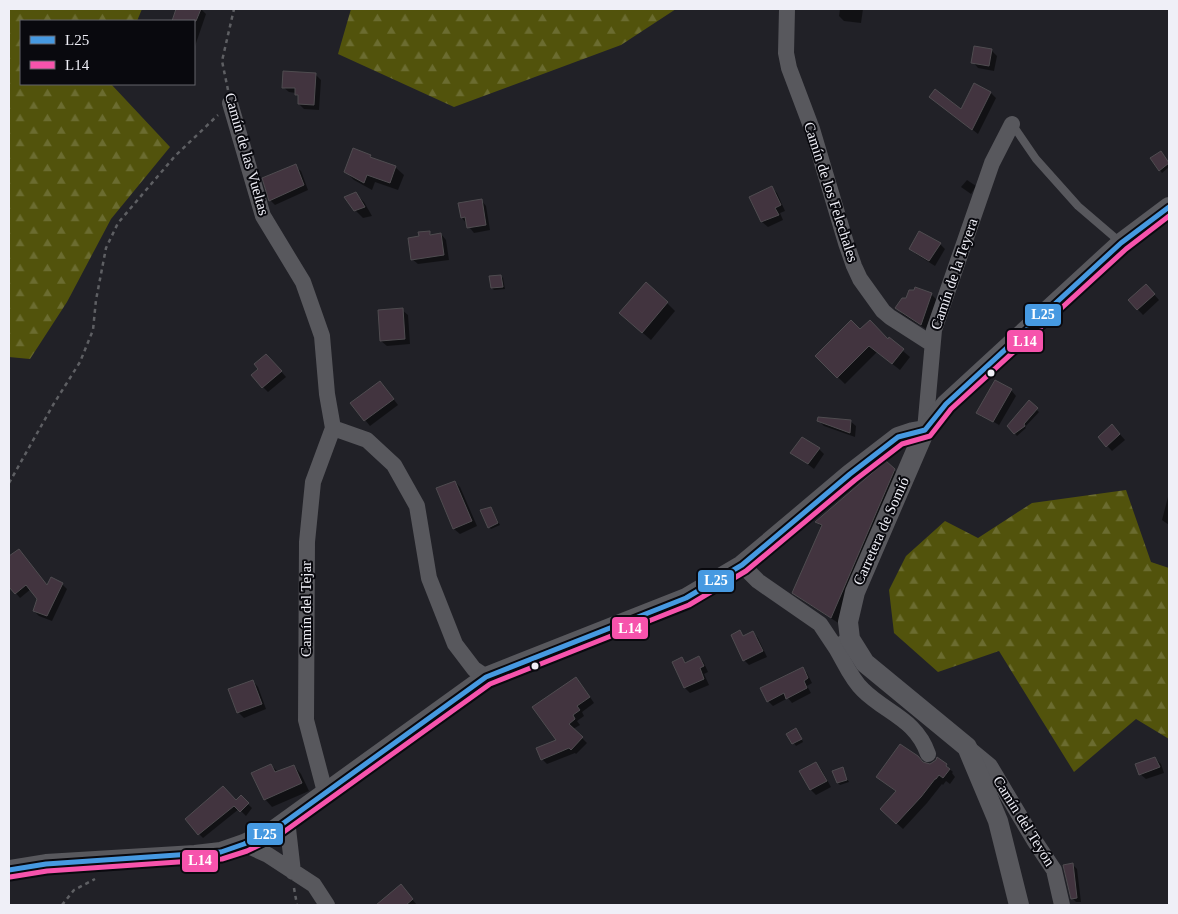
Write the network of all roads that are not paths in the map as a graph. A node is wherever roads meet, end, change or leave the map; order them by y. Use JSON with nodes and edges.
{"nodes":[{"id":1,"x":787,"y":9,"type":"edge"},
{"id":2,"x":230,"y":103,"type":"road end"},
{"id":3,"x":1012,"y":124,"type":"joint"},
{"id":4,"x":1169,"y":207,"type":"edge"},
{"id":5,"x":1121,"y":243,"type":"junction"},
{"id":6,"x":932,"y":344,"type":"junction"},
{"id":7,"x":333,"y":428,"type":"junction"},
{"id":8,"x":925,"y":430,"type":"junction"},
{"id":9,"x":742,"y":565,"type":"junction"},
{"id":10,"x":843,"y":644,"type":"junction"},
{"id":11,"x":486,"y":677,"type":"junction"},
{"id":12,"x":967,"y":748,"type":"junction"},
{"id":13,"x":928,"y":754,"type":"dead end"},
{"id":14,"x":325,"y":792,"type":"junction"},
{"id":15,"x":287,"y":820,"type":"junction"},
{"id":16,"x":291,"y":843,"type":"junction"},
{"id":17,"x":244,"y":844,"type":"junction"},
{"id":18,"x":268,"y":855,"type":"junction"},
{"id":19,"x":9,"y":870,"type":"edge"},
{"id":20,"x":293,"y":872,"type":"junction"},
{"id":21,"x":327,"y":905,"type":"edge"},
{"id":22,"x":1018,"y":905,"type":"edge"},
{"id":23,"x":1062,"y":905,"type":"edge"}],
"edges":[{"from":1,"to":6,"type":"street","name":"Camín de los Felechales"},
{"from":2,"to":7,"type":"street","name":"Camín de las Vueltas"},
{"from":3,"to":5,"type":"lane"},
{"from":3,"to":6,"type":"street","name":"Camín de la Teyera"},
{"from":4,"to":5,"type":"street","name":"Carretera de Somió"},
{"from":5,"to":8,"type":"street","name":"Carretera de Somió"},
{"from":6,"to":8,"type":"street","name":"Camín de la Teyera"},
{"from":7,"to":11,"type":"street"},
{"from":7,"to":14,"type":"street","name":"Camín del Tejar"},
{"from":8,"to":9,"type":"street"},
{"from":8,"to":10,"type":"street","name":"Carretera de Somió"},
{"from":9,"to":10,"type":"street"},
{"from":9,"to":11,"type":"street"},
{"from":10,"to":12,"type":"street"},
{"from":10,"to":13,"type":"street"},
{"from":11,"to":14,"type":"street"},
{"from":12,"to":22,"type":"street"},
{"from":12,"to":23,"type":"street","name":"Camín del Teyón"},
{"from":14,"to":15,"type":"street"},
{"from":15,"to":16,"type":"street"},
{"from":15,"to":17,"type":"street"},
{"from":16,"to":18,"type":"street"},
{"from":16,"to":20,"type":"street"},
{"from":17,"to":18,"type":"street"},
{"from":17,"to":19,"type":"street"},
{"from":18,"to":20,"type":"street"},
{"from":20,"to":21,"type":"street"}]}
